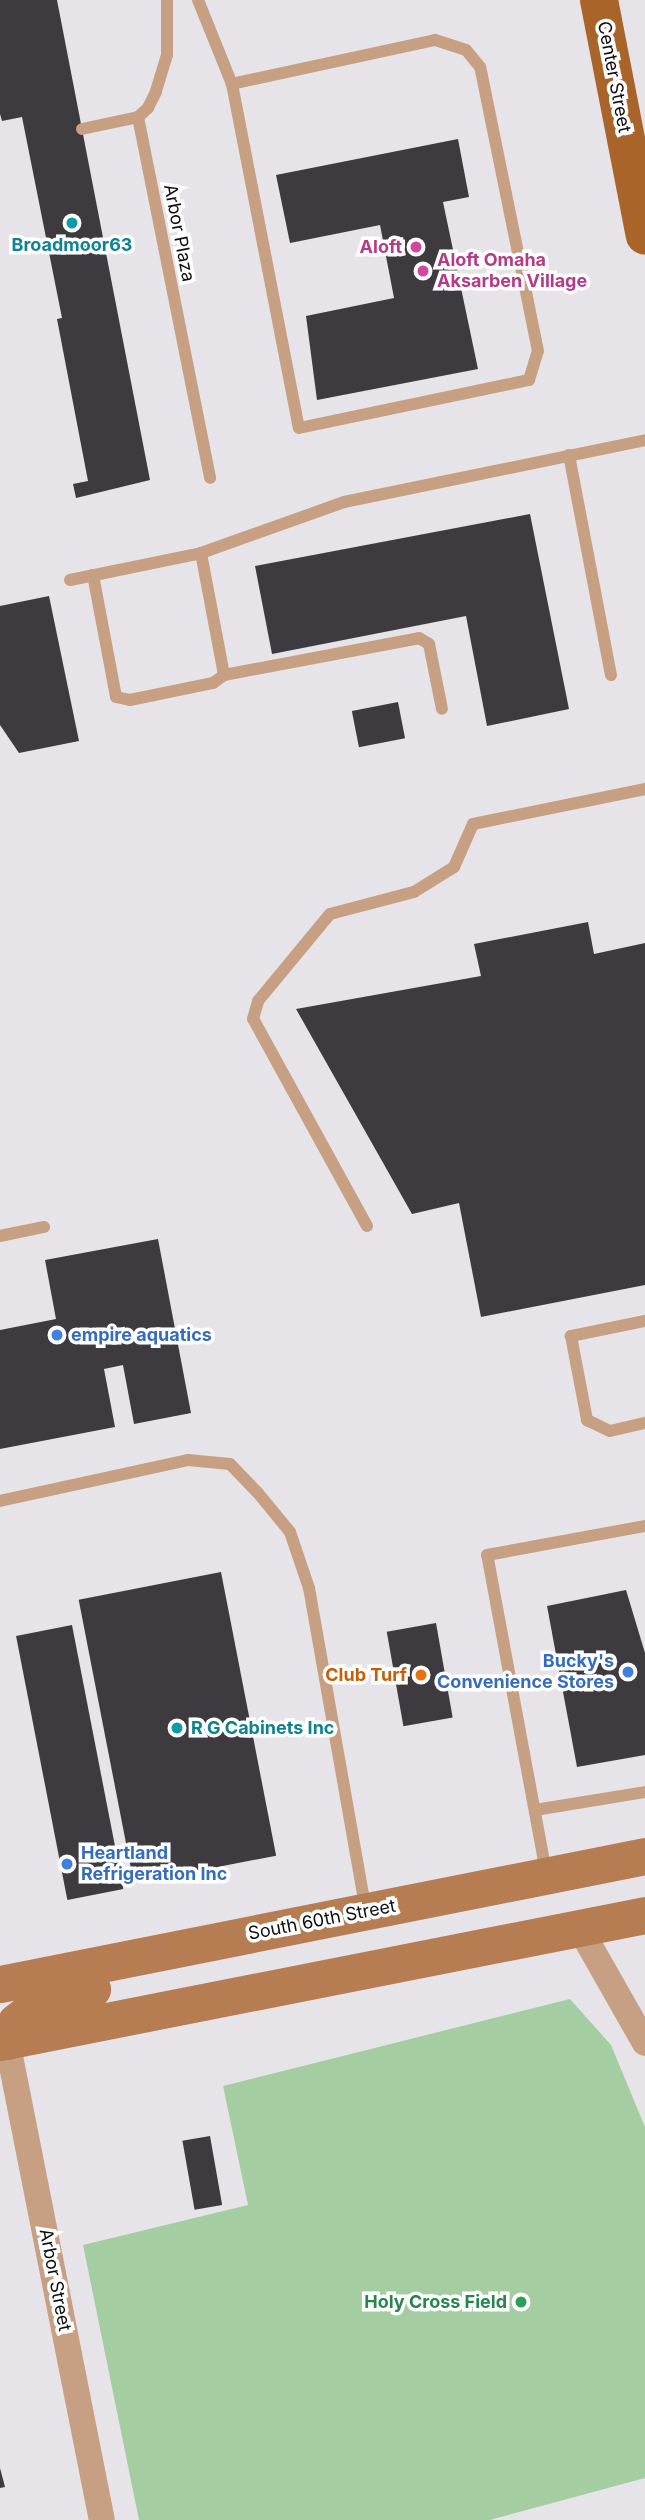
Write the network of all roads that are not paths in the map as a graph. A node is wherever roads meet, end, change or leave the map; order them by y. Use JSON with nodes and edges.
{"nodes":[{"id":1,"x":167,"y":0,"type":"edge"},
{"id":2,"x":198,"y":0,"type":"edge"},
{"id":3,"x":599,"y":0,"type":"edge"},
{"id":4,"x":232,"y":84,"type":"junction"},
{"id":5,"x":138,"y":117,"type":"junction"},
{"id":6,"x":82,"y":129,"type":"dead end"},
{"id":7,"x":645,"y":236,"type":"edge"},
{"id":8,"x":645,"y":440,"type":"edge"},
{"id":9,"x":569,"y":455,"type":"junction"},
{"id":10,"x":211,"y":478,"type":"dead end"},
{"id":11,"x":201,"y":553,"type":"junction"},
{"id":12,"x":93,"y":575,"type":"junction"},
{"id":13,"x":70,"y":580,"type":"dead end"},
{"id":14,"x":225,"y":675,"type":"junction"},
{"id":15,"x":611,"y":675,"type":"dead end"},
{"id":16,"x":442,"y":709,"type":"dead end"},
{"id":17,"x":645,"y":789,"type":"edge"},
{"id":18,"x":367,"y":1226,"type":"dead end"},
{"id":19,"x":44,"y":1227,"type":"dead end"},
{"id":20,"x":0,"y":1236,"type":"edge"},
{"id":21,"x":645,"y":1321,"type":"edge"},
{"id":22,"x":645,"y":1423,"type":"edge"},
{"id":23,"x":0,"y":1501,"type":"edge"},
{"id":24,"x":645,"y":1526,"type":"edge"},
{"id":25,"x":645,"y":1792,"type":"edge"},
{"id":26,"x":535,"y":1811,"type":"junction"},
{"id":27,"x":645,"y":1856,"type":"edge"},
{"id":28,"x":547,"y":1875,"type":"junction"},
{"id":29,"x":366,"y":1911,"type":"junction"},
{"id":30,"x":645,"y":1915,"type":"edge"},
{"id":31,"x":579,"y":1927,"type":"junction"},
{"id":32,"x":242,"y":1936,"type":"junction"},
{"id":33,"x":0,"y":1984,"type":"edge"},
{"id":34,"x":4,"y":2042,"type":"edge"},
{"id":35,"x":645,"y":2043,"type":"edge"},
{"id":36,"x":102,"y":2520,"type":"edge"}],
"edges":[{"from":1,"to":5,"type":"lane"},
{"from":2,"to":4,"type":"lane"},
{"from":3,"to":7,"type":"main road","name":"Center Street"},
{"from":4,"to":4,"type":"lane"},
{"from":5,"to":6,"type":"lane"},
{"from":5,"to":10,"type":"lane","name":"Arbor Plaza"},
{"from":8,"to":9,"type":"lane"},
{"from":9,"to":11,"type":"lane"},
{"from":9,"to":15,"type":"lane"},
{"from":11,"to":12,"type":"lane"},
{"from":11,"to":14,"type":"lane"},
{"from":12,"to":13,"type":"lane"},
{"from":12,"to":14,"type":"lane"},
{"from":14,"to":16,"type":"lane"},
{"from":17,"to":18,"type":"lane"},
{"from":19,"to":20,"type":"lane"},
{"from":21,"to":22,"type":"lane"},
{"from":23,"to":29,"type":"lane"},
{"from":24,"to":26,"type":"lane"},
{"from":25,"to":26,"type":"lane"},
{"from":26,"to":28,"type":"lane"},
{"from":27,"to":28,"type":"main road","name":"South 60th Street"},
{"from":28,"to":29,"type":"main road","name":"South 60th Street"},
{"from":29,"to":32,"type":"main road","name":"South 60th Street"},
{"from":30,"to":31,"type":"main road"},
{"from":31,"to":34,"type":"main road"},
{"from":31,"to":35,"type":"street"},
{"from":32,"to":33,"type":"main road","name":"South 60th Street"},
{"from":32,"to":34,"type":"main road"},
{"from":34,"to":36,"type":"street","name":"Arbor Street"}]}
